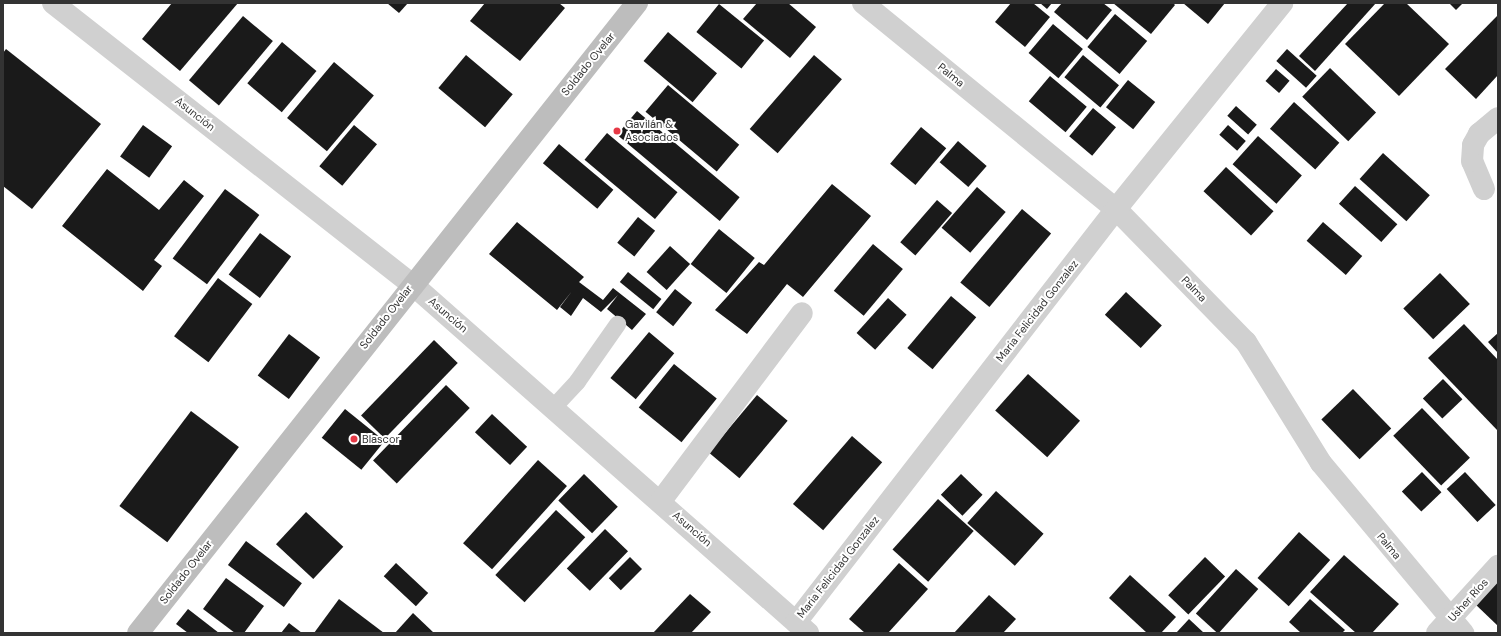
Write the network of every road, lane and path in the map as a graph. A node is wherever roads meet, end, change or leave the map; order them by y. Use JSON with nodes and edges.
{"nodes":[{"id":1,"x":53,"y":3,"type":"edge"},
{"id":2,"x":637,"y":3,"type":"edge"},
{"id":3,"x":863,"y":3,"type":"edge"},
{"id":4,"x":1282,"y":3,"type":"edge"},
{"id":5,"x":1498,"y":118,"type":"edge"},
{"id":6,"x":1484,"y":189,"type":"dead end"},
{"id":7,"x":1116,"y":209,"type":"junction"},
{"id":8,"x":412,"y":284,"type":"junction"},
{"id":9,"x":802,"y":313,"type":"dead end"},
{"id":10,"x":617,"y":324,"type":"dead end"},
{"id":11,"x":552,"y":407,"type":"junction"},
{"id":12,"x":660,"y":502,"type":"junction"},
{"id":13,"x":1498,"y":566,"type":"edge"},
{"id":14,"x":802,"y":627,"type":"edge"},
{"id":15,"x":1450,"y":629,"type":"edge"},
{"id":16,"x":138,"y":633,"type":"edge"}],
"edges":[{"from":1,"to":8,"type":"street","name":"Asunción"},
{"from":2,"to":8,"type":"main road","name":"Soldado Ovelar"},
{"from":3,"to":7,"type":"street","name":"Palma"},
{"from":4,"to":7,"type":"street","name":"Maria Felicidad Gonzalez"},
{"from":5,"to":6,"type":"street"},
{"from":7,"to":14,"type":"street","name":"Maria Felicidad Gonzalez"},
{"from":7,"to":15,"type":"street","name":"Palma"},
{"from":8,"to":11,"type":"street","name":"Asunción"},
{"from":8,"to":16,"type":"main road","name":"Soldado Ovelar"},
{"from":9,"to":12,"type":"street"},
{"from":10,"to":11,"type":"lane"},
{"from":11,"to":12,"type":"street","name":"Asunción"},
{"from":12,"to":14,"type":"street","name":"Asunción"},
{"from":13,"to":15,"type":"street","name":"Usher Ríos"}]}
